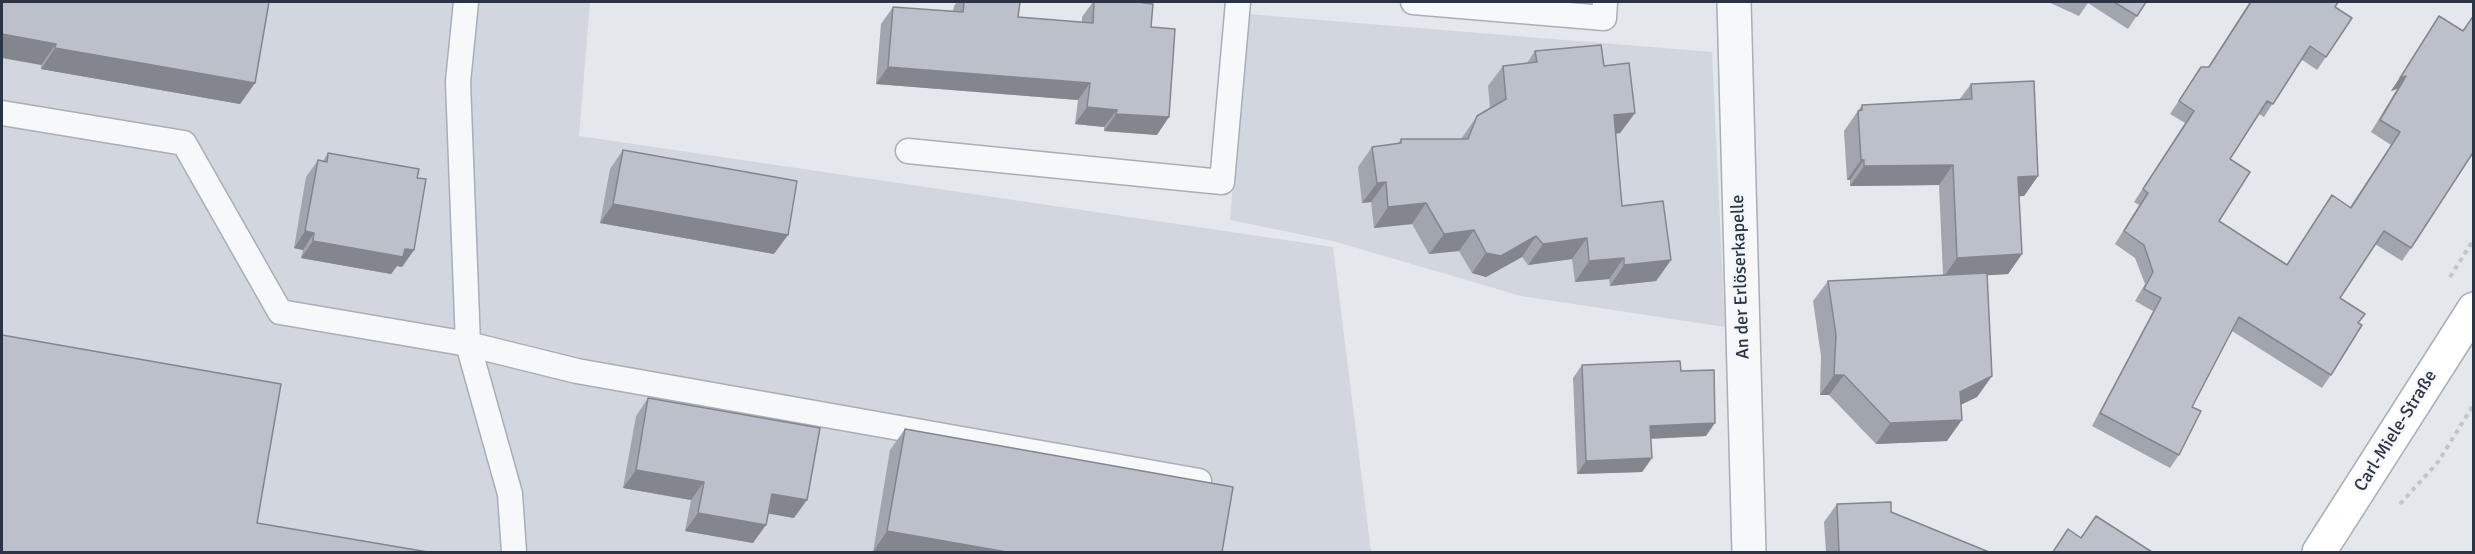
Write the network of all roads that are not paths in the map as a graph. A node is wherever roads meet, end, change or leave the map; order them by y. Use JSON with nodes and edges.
{"nodes":[{"id":1,"x":466,"y":2,"type":"edge"},
{"id":2,"x":1238,"y":2,"type":"edge"},
{"id":3,"x":1413,"y":2,"type":"edge"},
{"id":4,"x":1605,"y":2,"type":"edge"},
{"id":5,"x":1734,"y":2,"type":"edge"},
{"id":6,"x":2,"y":113,"type":"edge"},
{"id":7,"x":908,"y":151,"type":"dead end"},
{"id":8,"x":2474,"y":309,"type":"edge"},
{"id":9,"x":468,"y":344,"type":"junction"},
{"id":10,"x":1199,"y":481,"type":"edge"},
{"id":11,"x":514,"y":552,"type":"edge"},
{"id":12,"x":1749,"y":552,"type":"edge"},
{"id":13,"x":2319,"y":552,"type":"edge"}],
"edges":[{"from":1,"to":9,"type":"lane"},
{"from":2,"to":7,"type":"lane"},
{"from":3,"to":4,"type":"lane"},
{"from":5,"to":12,"type":"street","name":"An der Erlöserkapelle"},
{"from":6,"to":9,"type":"lane"},
{"from":8,"to":13,"type":"street","name":"Carl-Miele-Straße"},
{"from":9,"to":10,"type":"lane"},
{"from":9,"to":11,"type":"lane"}]}
